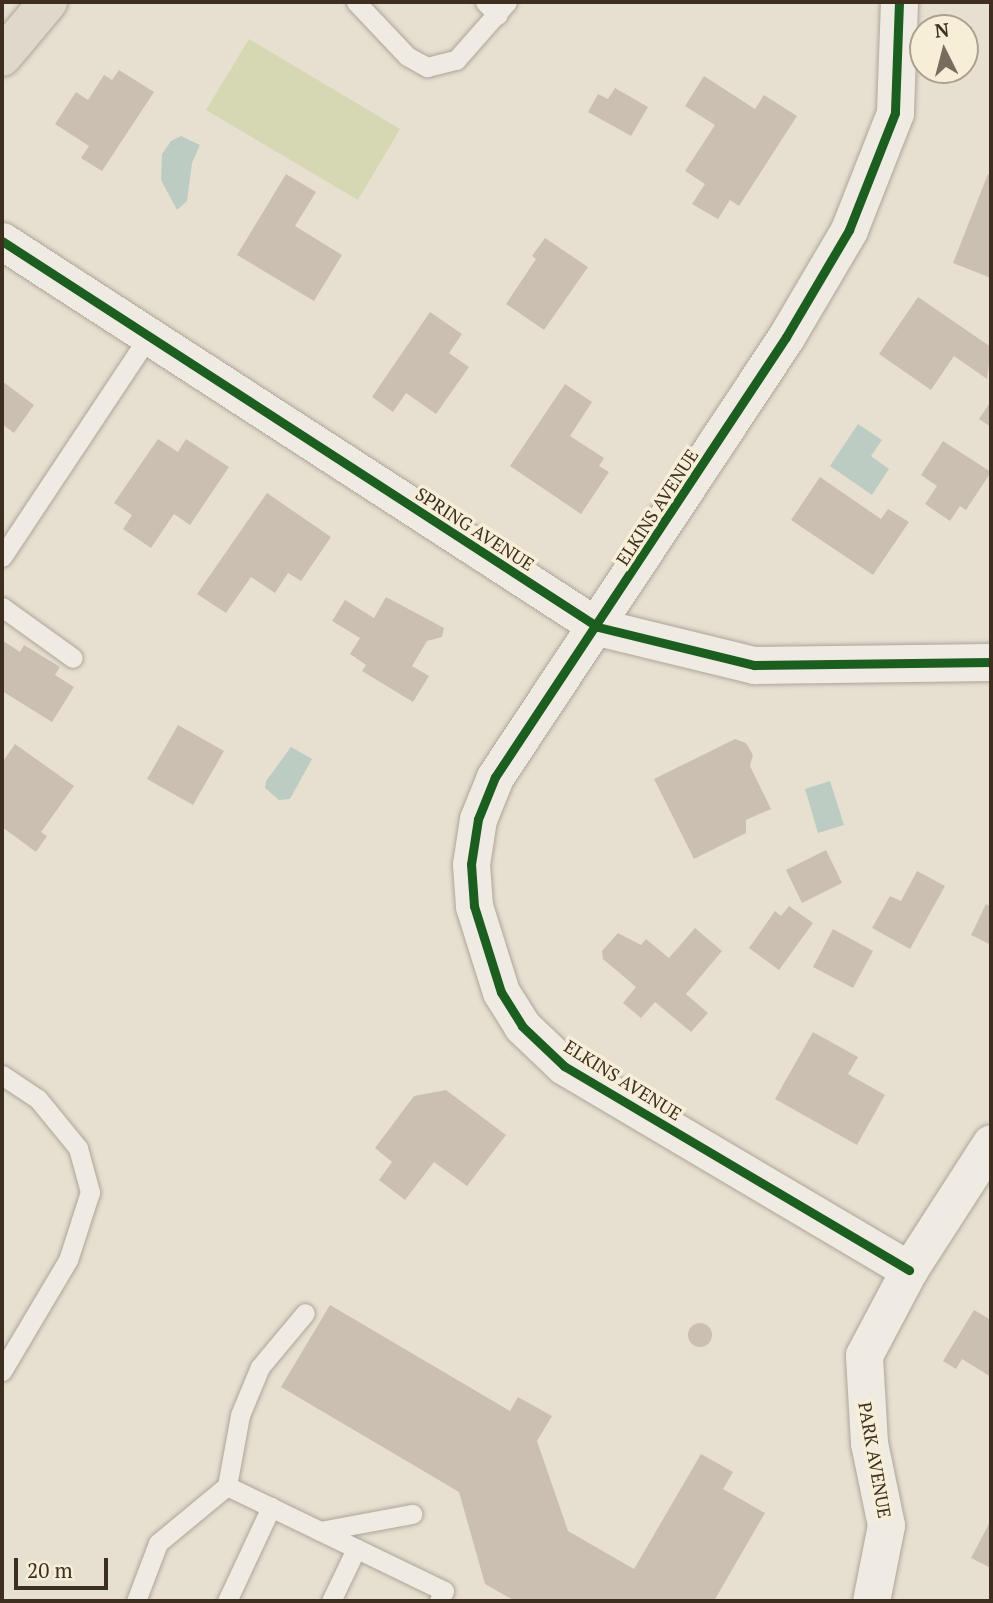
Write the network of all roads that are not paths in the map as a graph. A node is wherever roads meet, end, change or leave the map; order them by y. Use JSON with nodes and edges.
{"nodes":[{"id":1,"x":48,"y":2,"type":"edge"},
{"id":2,"x":356,"y":2,"type":"edge"},
{"id":3,"x":899,"y":2,"type":"edge"},
{"id":4,"x":497,"y":6,"type":"edge"},
{"id":5,"x":2,"y":57,"type":"edge"},
{"id":6,"x":2,"y":240,"type":"edge"},
{"id":7,"x":149,"y":336,"type":"junction"},
{"id":8,"x":2,"y":556,"type":"edge"},
{"id":9,"x":2,"y":607,"type":"edge"},
{"id":10,"x":598,"y":627,"type":"junction"},
{"id":11,"x":74,"y":658,"type":"dead end"},
{"id":12,"x":991,"y":662,"type":"edge"},
{"id":13,"x":2,"y":1075,"type":"edge"},
{"id":14,"x":991,"y":1143,"type":"edge"},
{"id":15,"x":909,"y":1270,"type":"junction"},
{"id":16,"x":305,"y":1313,"type":"dead end"},
{"id":17,"x":2,"y":1371,"type":"edge"},
{"id":18,"x":227,"y":1486,"type":"junction"},
{"id":19,"x":271,"y":1507,"type":"junction"},
{"id":20,"x":412,"y":1514,"type":"dead end"},
{"id":21,"x":320,"y":1531,"type":"junction"},
{"id":22,"x":356,"y":1549,"type":"junction"},
{"id":23,"x":136,"y":1601,"type":"edge"},
{"id":24,"x":227,"y":1601,"type":"edge"},
{"id":25,"x":331,"y":1601,"type":"edge"},
{"id":26,"x":439,"y":1601,"type":"edge"},
{"id":27,"x":871,"y":1601,"type":"edge"}],
"edges":[{"from":1,"to":5,"type":"highway"},
{"from":2,"to":4,"type":"lane"},
{"from":3,"to":10,"type":"street","name":"ELKINS AVENUE"},
{"from":6,"to":7,"type":"street","name":"SPRING AVENUE"},
{"from":7,"to":8,"type":"lane"},
{"from":7,"to":10,"type":"street","name":"SPRING AVENUE"},
{"from":9,"to":11,"type":"lane"},
{"from":10,"to":12,"type":"street","name":"SPRING AVENUE"},
{"from":10,"to":15,"type":"street","name":"ELKINS AVENUE"},
{"from":13,"to":17,"type":"lane"},
{"from":14,"to":15,"type":"street","name":"PARK AVENUE"},
{"from":15,"to":27,"type":"street","name":"PARK AVENUE"},
{"from":16,"to":18,"type":"lane"},
{"from":18,"to":19,"type":"lane"},
{"from":18,"to":23,"type":"lane"},
{"from":19,"to":21,"type":"lane"},
{"from":19,"to":24,"type":"lane"},
{"from":20,"to":21,"type":"lane"},
{"from":21,"to":22,"type":"lane"},
{"from":22,"to":25,"type":"lane"},
{"from":22,"to":26,"type":"lane"}]}
